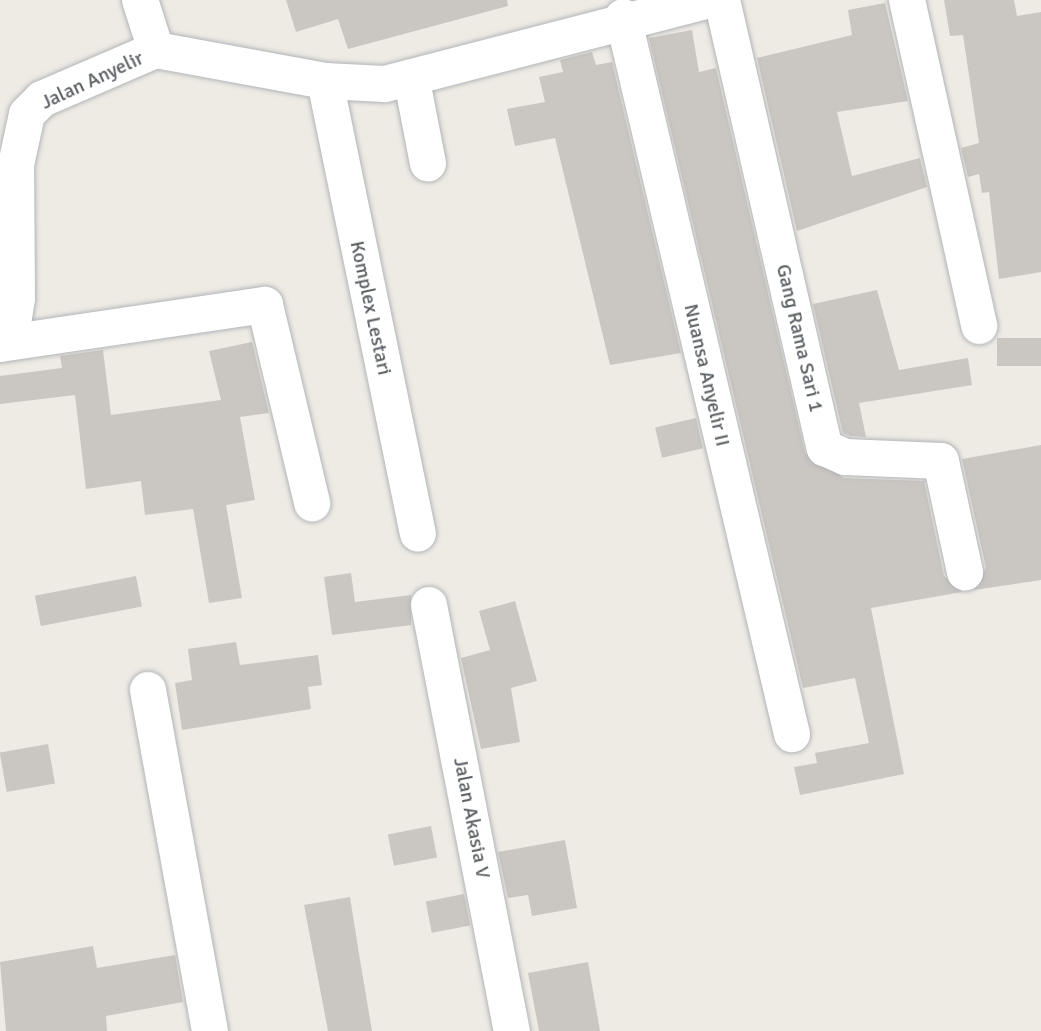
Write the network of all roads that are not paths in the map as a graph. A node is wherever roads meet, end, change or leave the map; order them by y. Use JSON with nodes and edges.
{"nodes":[{"id":1,"x":140,"y":0,"type":"edge"},
{"id":2,"x":710,"y":0,"type":"edge"},
{"id":3,"x":722,"y":0,"type":"edge"},
{"id":4,"x":907,"y":0,"type":"edge"},
{"id":5,"x":623,"y":17,"type":"junction"},
{"id":6,"x":156,"y":50,"type":"junction"},
{"id":7,"x":325,"y":81,"type":"junction"},
{"id":8,"x":412,"y":81,"type":"junction"},
{"id":9,"x":428,"y":163,"type":"dead end"},
{"id":10,"x":979,"y":326,"type":"dead end"},
{"id":11,"x":0,"y":344,"type":"edge"},
{"id":12,"x":312,"y":503,"type":"dead end"},
{"id":13,"x":418,"y":534,"type":"dead end"},
{"id":14,"x":965,"y":572,"type":"dead end"},
{"id":15,"x":429,"y":605,"type":"dead end"},
{"id":16,"x":148,"y":690,"type":"dead end"},
{"id":17,"x":792,"y":734,"type":"dead end"},
{"id":18,"x":210,"y":1031,"type":"edge"},
{"id":19,"x":512,"y":1031,"type":"edge"}],
"edges":[{"from":1,"to":6,"type":"street"},
{"from":2,"to":5,"type":"street"},
{"from":3,"to":14,"type":"street","name":"Gang Rama Sari 1"},
{"from":4,"to":10,"type":"street"},
{"from":5,"to":8,"type":"street"},
{"from":5,"to":17,"type":"street","name":"Nuansa Anyelir II"},
{"from":6,"to":7,"type":"street"},
{"from":6,"to":11,"type":"street","name":"Jalan Anyelir"},
{"from":7,"to":8,"type":"street"},
{"from":7,"to":13,"type":"street","name":"Komplex Lestari"},
{"from":8,"to":9,"type":"street"},
{"from":11,"to":12,"type":"street"},
{"from":15,"to":19,"type":"street","name":"Jalan Akasia V"},
{"from":16,"to":18,"type":"street"}]}
